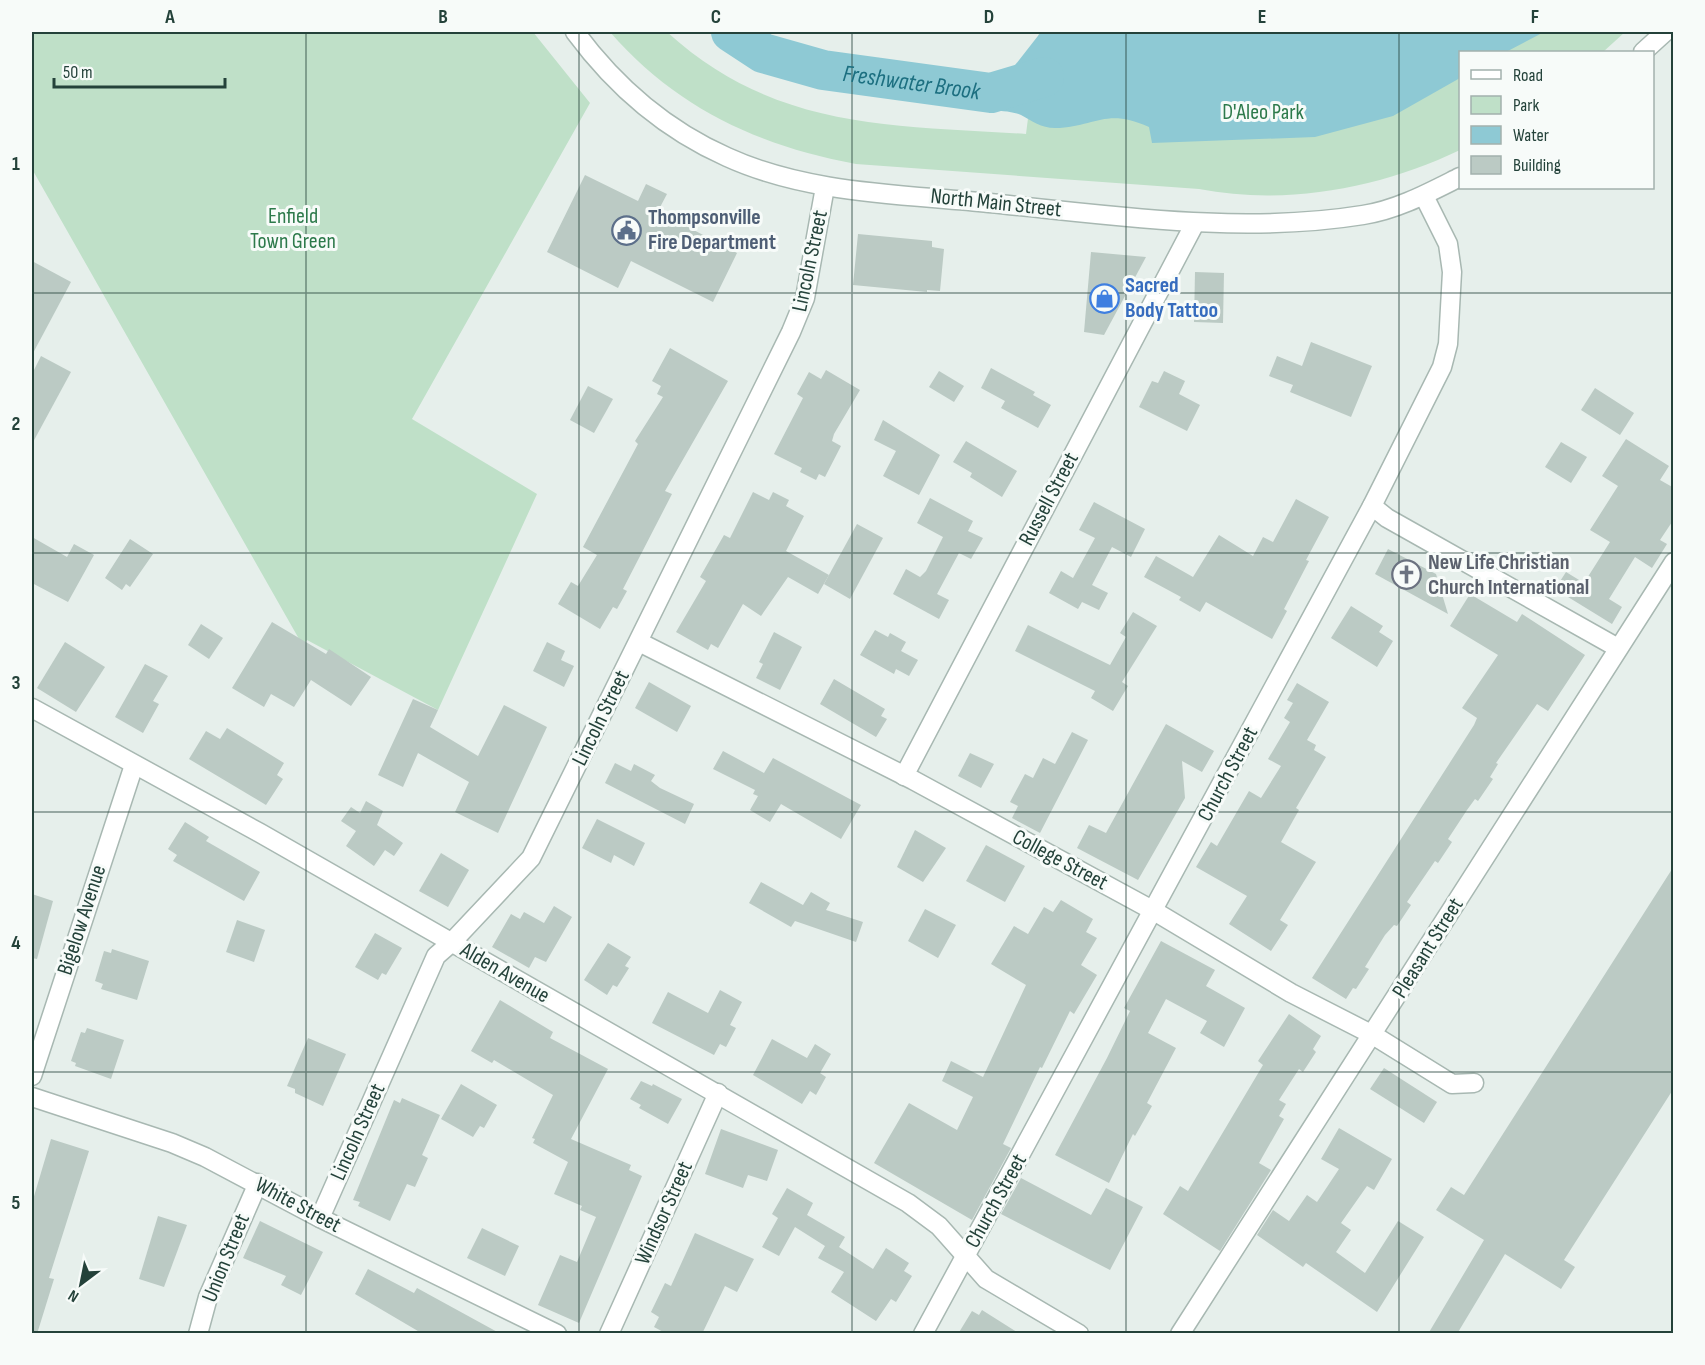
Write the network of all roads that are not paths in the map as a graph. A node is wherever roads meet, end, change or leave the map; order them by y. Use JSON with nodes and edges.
{"nodes":[{"id":1,"x":576,"y":32,"type":"edge"},
{"id":2,"x":1665,"y":32,"type":"edge"},
{"id":3,"x":1644,"y":51,"type":"edge"},
{"id":4,"x":1459,"y":178,"type":"edge"},
{"id":5,"x":825,"y":187,"type":"junction"},
{"id":6,"x":1424,"y":196,"type":"junction"},
{"id":7,"x":1195,"y":223,"type":"junction"},
{"id":8,"x":1372,"y":506,"type":"junction"},
{"id":9,"x":1674,"y":562,"type":"edge"},
{"id":10,"x":639,"y":642,"type":"junction"},
{"id":11,"x":1618,"y":648,"type":"junction"},
{"id":12,"x":32,"y":708,"type":"edge"},
{"id":13,"x":134,"y":765,"type":"junction"},
{"id":14,"x":904,"y":776,"type":"junction"},
{"id":15,"x":1154,"y":911,"type":"junction"},
{"id":16,"x":452,"y":942,"type":"junction"},
{"id":17,"x":1373,"y":1035,"type":"junction"},
{"id":18,"x":32,"y":1076,"type":"edge"},
{"id":19,"x":1474,"y":1083,"type":"dead end"},
{"id":20,"x":718,"y":1093,"type":"junction"},
{"id":21,"x":32,"y":1097,"type":"edge"},
{"id":22,"x":258,"y":1183,"type":"junction"},
{"id":23,"x":320,"y":1218,"type":"junction"},
{"id":24,"x":966,"y":1256,"type":"junction"},
{"id":25,"x":198,"y":1334,"type":"edge"},
{"id":26,"x":557,"y":1334,"type":"edge"},
{"id":27,"x":609,"y":1334,"type":"edge"},
{"id":28,"x":923,"y":1334,"type":"edge"},
{"id":29,"x":1079,"y":1334,"type":"edge"},
{"id":30,"x":1180,"y":1334,"type":"edge"}],
"edges":[{"from":1,"to":5,"type":"street","name":"North Main Street"},
{"from":2,"to":3,"type":"street"},
{"from":4,"to":6,"type":"street","name":"North Main Street"},
{"from":5,"to":7,"type":"street","name":"North Main Street"},
{"from":5,"to":10,"type":"street","name":"Lincoln Street"},
{"from":6,"to":7,"type":"street","name":"North Main Street"},
{"from":6,"to":8,"type":"street","name":"Church Street"},
{"from":7,"to":14,"type":"street","name":"Russell Street"},
{"from":8,"to":11,"type":"street"},
{"from":8,"to":15,"type":"street","name":"Church Street"},
{"from":9,"to":11,"type":"street","name":"Pleasant Street"},
{"from":10,"to":14,"type":"street","name":"College Street"},
{"from":10,"to":16,"type":"street","name":"Lincoln Street"},
{"from":11,"to":17,"type":"street","name":"Pleasant Street"},
{"from":12,"to":13,"type":"street","name":"Alden Avenue"},
{"from":13,"to":16,"type":"street","name":"Alden Avenue"},
{"from":13,"to":18,"type":"street","name":"Bigelow Avenue"},
{"from":14,"to":15,"type":"street","name":"College Street"},
{"from":15,"to":17,"type":"street","name":"College Street"},
{"from":15,"to":24,"type":"street","name":"Church Street"},
{"from":16,"to":20,"type":"street","name":"Alden Avenue"},
{"from":16,"to":23,"type":"street","name":"Lincoln Street"},
{"from":17,"to":19,"type":"street","name":"College Street"},
{"from":17,"to":30,"type":"street","name":"Pleasant Street"},
{"from":20,"to":24,"type":"street","name":"Alden Avenue"},
{"from":20,"to":27,"type":"street","name":"Windsor Street"},
{"from":21,"to":22,"type":"street","name":"White Street"},
{"from":22,"to":23,"type":"street","name":"White Street"},
{"from":22,"to":25,"type":"street","name":"Union Street"},
{"from":23,"to":26,"type":"street","name":"White Street"},
{"from":24,"to":28,"type":"street","name":"Church Street"},
{"from":24,"to":29,"type":"street","name":"Alden Avenue"}]}
